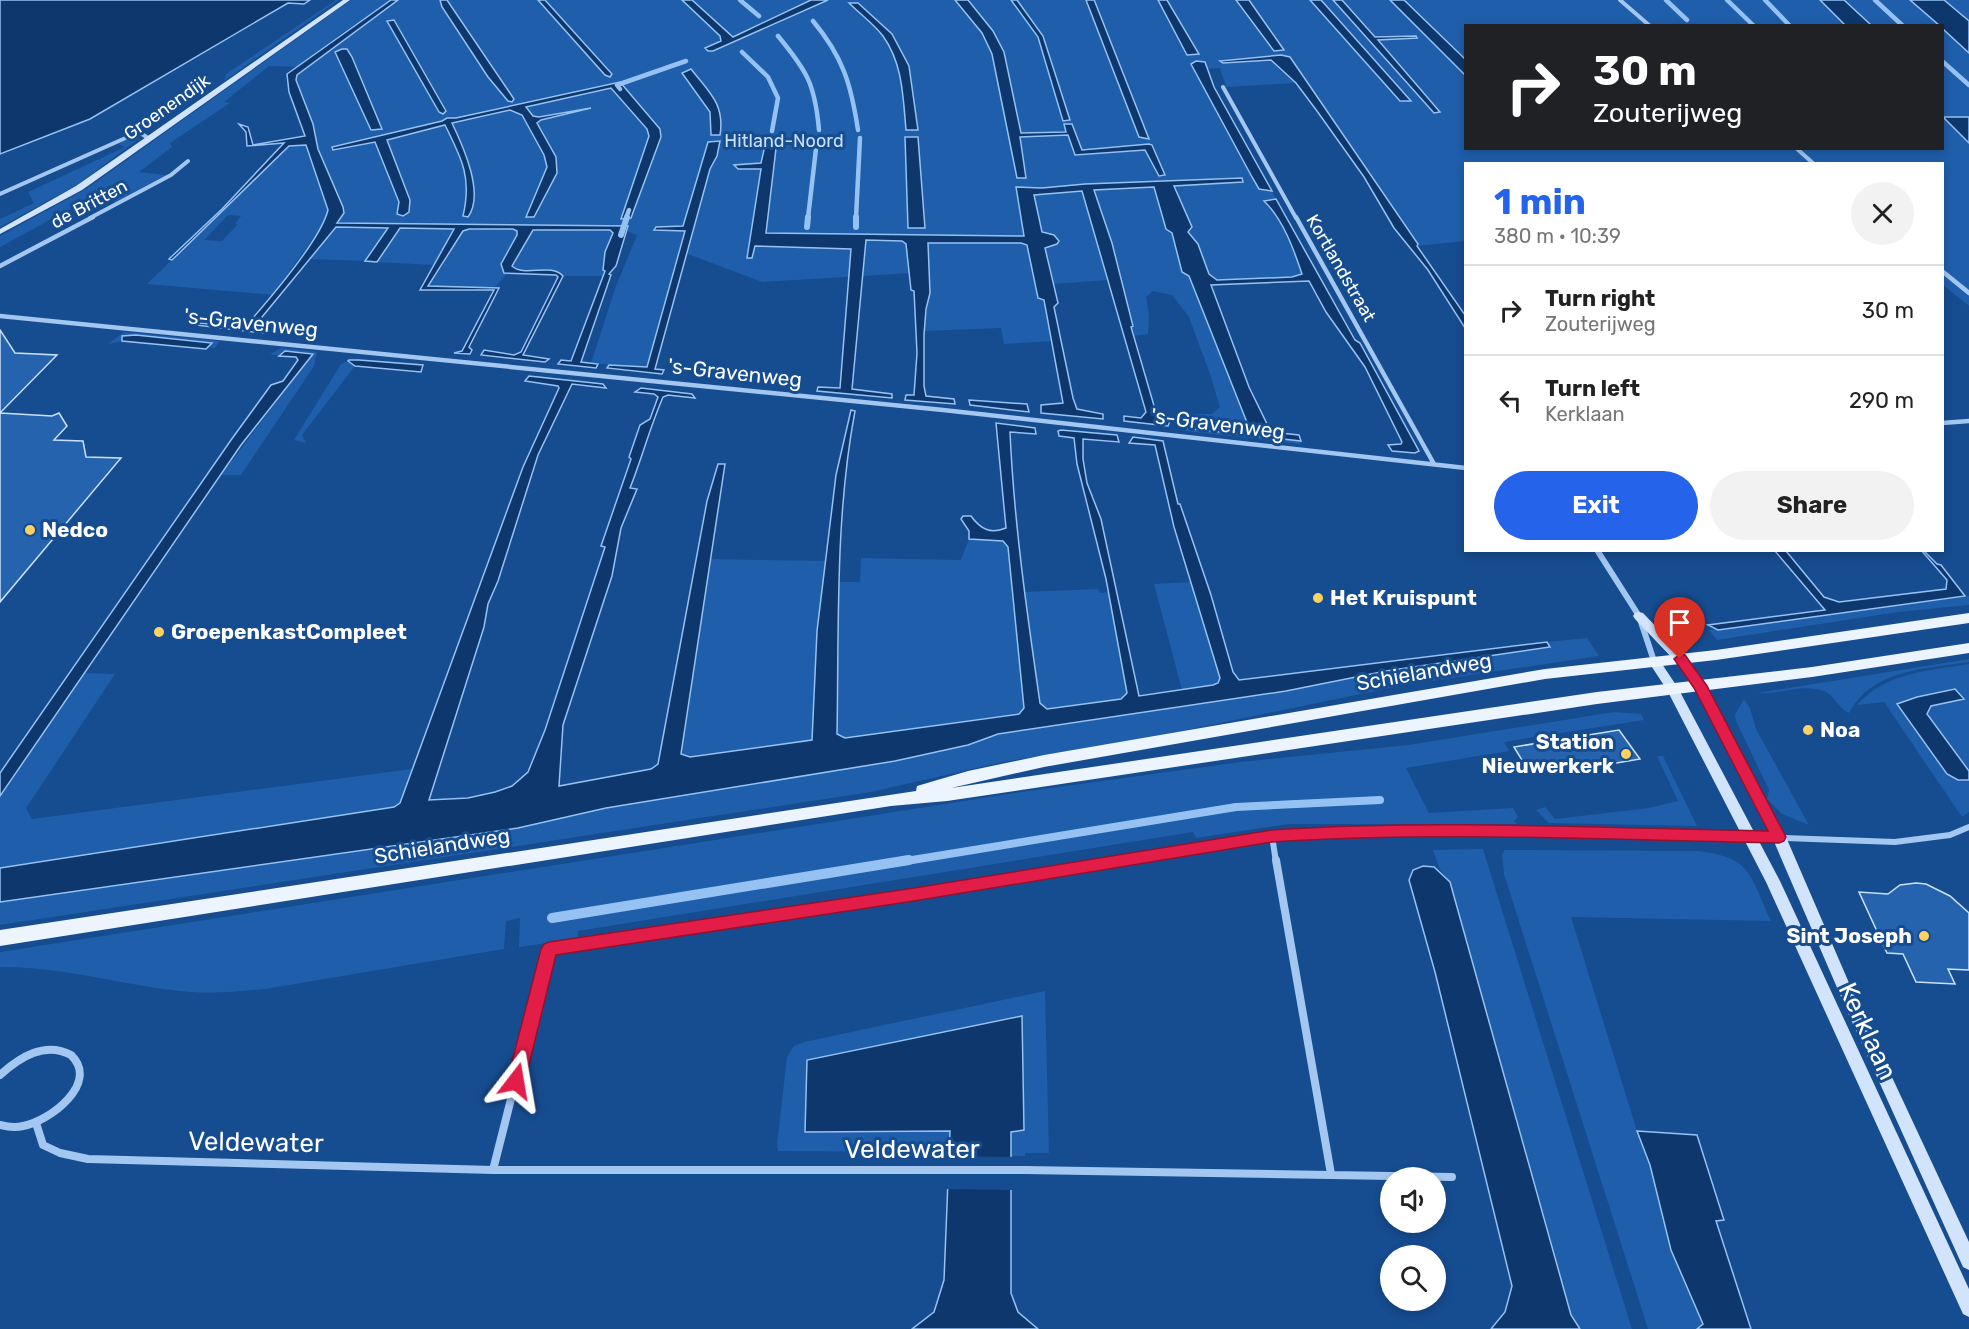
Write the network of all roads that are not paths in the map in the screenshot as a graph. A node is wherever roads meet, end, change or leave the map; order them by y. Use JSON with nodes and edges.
{"nodes":[{"id":1,"x":347,"y":0,"type":"edge"},
{"id":2,"x":1620,"y":0,"type":"edge"},
{"id":3,"x":1648,"y":24,"type":"edge"},
{"id":4,"x":1223,"y":87,"type":"dead end"},
{"id":5,"x":148,"y":138,"type":"junction"},
{"id":6,"x":1798,"y":150,"type":"edge"},
{"id":7,"x":188,"y":161,"type":"dead end"},
{"id":8,"x":1812,"y":162,"type":"edge"},
{"id":9,"x":0,"y":194,"type":"edge"},
{"id":10,"x":0,"y":232,"type":"edge"},
{"id":11,"x":0,"y":266,"type":"edge"},
{"id":12,"x":1944,"y":273,"type":"edge"},
{"id":13,"x":1969,"y":293,"type":"edge"},
{"id":14,"x":0,"y":316,"type":"edge"},
{"id":15,"x":1969,"y":421,"type":"edge"},
{"id":16,"x":1944,"y":423,"type":"edge"},
{"id":17,"x":1434,"y":464,"type":"junction"},
{"id":18,"x":1464,"y":468,"type":"edge"},
{"id":19,"x":1598,"y":552,"type":"edge"},
{"id":20,"x":1639,"y":616,"type":"junction"},
{"id":21,"x":1969,"y":618,"type":"edge"},
{"id":22,"x":1969,"y":648,"type":"edge"},
{"id":23,"x":1680,"y":659,"type":"junction"},
{"id":24,"x":1654,"y":661,"type":"junction"},
{"id":25,"x":1700,"y":686,"type":"junction"},
{"id":26,"x":1672,"y":688,"type":"junction"},
{"id":27,"x":891,"y":800,"type":"junction"},
{"id":28,"x":1969,"y":827,"type":"edge"},
{"id":29,"x":1272,"y":836,"type":"junction"},
{"id":30,"x":1751,"y":836,"type":"junction"},
{"id":31,"x":1779,"y":837,"type":"junction"},
{"id":32,"x":0,"y":938,"type":"edge"},
{"id":33,"x":0,"y":1075,"type":"edge"},
{"id":34,"x":36,"y":1123,"type":"junction"},
{"id":35,"x":0,"y":1125,"type":"edge"},
{"id":36,"x":493,"y":1170,"type":"junction"},
{"id":37,"x":1331,"y":1174,"type":"junction"},
{"id":38,"x":1452,"y":1177,"type":"dead end"},
{"id":39,"x":1969,"y":1261,"type":"edge"},
{"id":40,"x":1969,"y":1308,"type":"edge"}],
"edges":[{"from":1,"to":5,"type":"street","name":"Groenendijk"},
{"from":2,"to":3,"type":"street"},
{"from":4,"to":17,"type":"street","name":"Kortlandstraat"},
{"from":5,"to":9,"type":"street"},
{"from":5,"to":10,"type":"street","name":"Groenendijk"},
{"from":6,"to":8,"type":"street"},
{"from":7,"to":11,"type":"street","name":"de Britten"},
{"from":12,"to":13,"type":"street"},
{"from":14,"to":17,"type":"street","name":"'s-Gravenweg"},
{"from":15,"to":16,"type":"street"},
{"from":17,"to":18,"type":"street","name":"'s-Gravenweg"},
{"from":19,"to":20,"type":"street","name":"Kerklaan"},
{"from":20,"to":23,"type":"street","name":"Kerklaan"},
{"from":20,"to":24,"type":"street","name":"Kerklaan"},
{"from":21,"to":23,"type":"main road","name":"Schielandweg"},
{"from":22,"to":25,"type":"main road","name":"Schielandweg"},
{"from":23,"to":24,"type":"main road","name":"Schielandweg"},
{"from":23,"to":25,"type":"street","name":"Kerklaan"},
{"from":24,"to":26,"type":"street","name":"Kerklaan"},
{"from":24,"to":27,"type":"main road","name":"Schielandweg"},
{"from":25,"to":26,"type":"main road","name":"Schielandweg"},
{"from":25,"to":31,"type":"street","name":"Kerklaan"},
{"from":26,"to":27,"type":"main road","name":"Schielandweg"},
{"from":26,"to":30,"type":"street","name":"Kerklaan"},
{"from":27,"to":32,"type":"main road","name":"Schielandweg"},
{"from":28,"to":31,"type":"street"},
{"from":29,"to":30,"type":"street"},
{"from":29,"to":36,"type":"street"},
{"from":29,"to":37,"type":"street"},
{"from":30,"to":31,"type":"street"},
{"from":30,"to":40,"type":"street","name":"Kerklaan"},
{"from":31,"to":39,"type":"street","name":"Kerklaan"},
{"from":33,"to":34,"type":"street"},
{"from":34,"to":35,"type":"street"},
{"from":34,"to":36,"type":"street","name":"Veldewater"},
{"from":36,"to":37,"type":"street","name":"Veldewater"},
{"from":37,"to":38,"type":"street","name":"Veldewater"}]}
